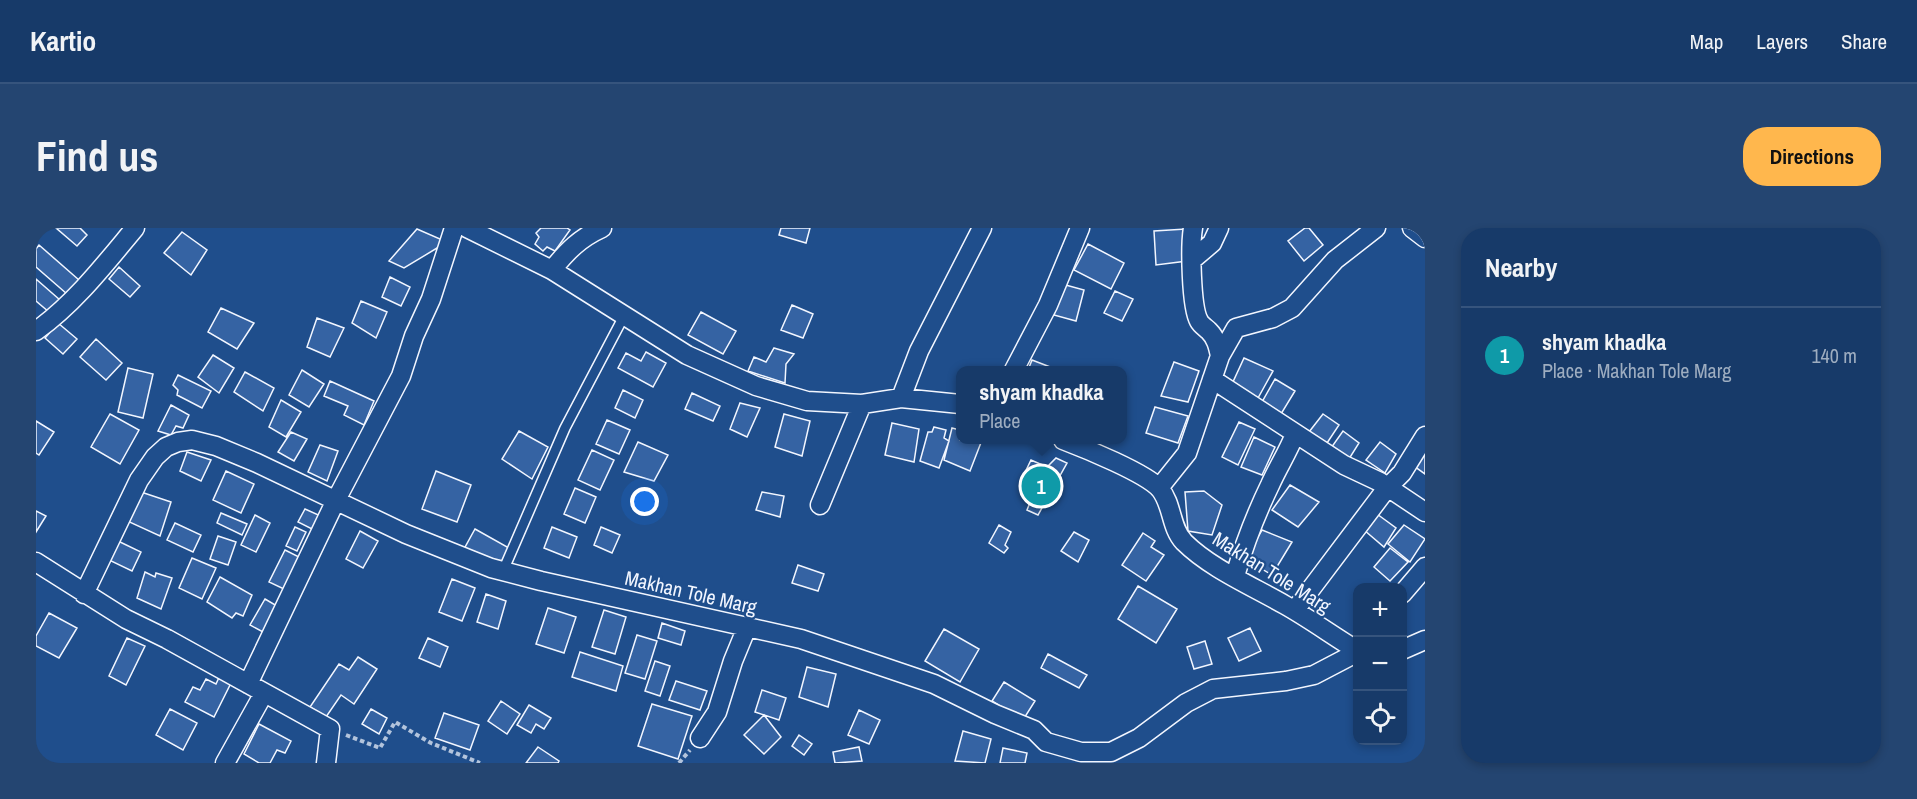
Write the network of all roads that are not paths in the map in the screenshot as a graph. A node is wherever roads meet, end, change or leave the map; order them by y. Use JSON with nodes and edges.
{"nodes":[{"id":1,"x":135,"y":228,"type":"edge"},
{"id":2,"x":454,"y":228,"type":"edge"},
{"id":3,"x":602,"y":228,"type":"edge"},
{"id":4,"x":982,"y":228,"type":"edge"},
{"id":5,"x":1080,"y":228,"type":"edge"},
{"id":6,"x":1193,"y":228,"type":"edge"},
{"id":7,"x":1219,"y":228,"type":"edge"},
{"id":8,"x":1376,"y":228,"type":"edge"},
{"id":9,"x":1412,"y":228,"type":"edge"},
{"id":10,"x":475,"y":230,"type":"edge"},
{"id":11,"x":1425,"y":238,"type":"edge"},
{"id":12,"x":1192,"y":260,"type":"junction"},
{"id":13,"x":552,"y":270,"type":"junction"},
{"id":14,"x":624,"y":316,"type":"junction"},
{"id":15,"x":36,"y":331,"type":"edge"},
{"id":16,"x":1220,"y":356,"type":"junction"},
{"id":17,"x":1016,"y":366,"type":"edge"},
{"id":18,"x":1212,"y":379,"type":"junction"},
{"id":19,"x":901,"y":398,"type":"junction"},
{"id":20,"x":862,"y":404,"type":"junction"},
{"id":21,"x":956,"y":404,"type":"edge"},
{"id":22,"x":1295,"y":434,"type":"junction"},
{"id":23,"x":1425,"y":436,"type":"edge"},
{"id":24,"x":1073,"y":444,"type":"edge"},
{"id":25,"x":1159,"y":488,"type":"junction"},
{"id":26,"x":1387,"y":489,"type":"junction"},
{"id":27,"x":336,"y":500,"type":"junction"},
{"id":28,"x":820,"y":505,"type":"dead end"},
{"id":29,"x":1425,"y":512,"type":"edge"},
{"id":30,"x":36,"y":562,"type":"edge"},
{"id":31,"x":1425,"y":567,"type":"edge"},
{"id":32,"x":503,"y":571,"type":"junction"},
{"id":33,"x":1235,"y":576,"type":"junction"},
{"id":34,"x":1407,"y":588,"type":"edge"},
{"id":35,"x":84,"y":594,"type":"junction"},
{"id":36,"x":1295,"y":610,"type":"junction"},
{"id":37,"x":747,"y":627,"type":"junction"},
{"id":38,"x":1425,"y":640,"type":"edge"},
{"id":39,"x":1407,"y":648,"type":"edge"},
{"id":40,"x":1353,"y":649,"type":"edge"},
{"id":41,"x":1353,"y":655,"type":"edge"},
{"id":42,"x":256,"y":688,"type":"junction"},
{"id":43,"x":700,"y":738,"type":"dead end"},
{"id":44,"x":225,"y":763,"type":"edge"},
{"id":45,"x":326,"y":763,"type":"edge"}],
"edges":[{"from":1,"to":15,"type":"street"},
{"from":2,"to":27,"type":"street"},
{"from":3,"to":13,"type":"street"},
{"from":4,"to":19,"type":"street"},
{"from":5,"to":17,"type":"street"},
{"from":6,"to":12,"type":"street"},
{"from":7,"to":12,"type":"street"},
{"from":8,"to":16,"type":"street"},
{"from":9,"to":11,"type":"street"},
{"from":10,"to":13,"type":"street"},
{"from":12,"to":16,"type":"street"},
{"from":13,"to":14,"type":"street"},
{"from":14,"to":20,"type":"street"},
{"from":14,"to":32,"type":"lane"},
{"from":16,"to":18,"type":"street"},
{"from":18,"to":22,"type":"street"},
{"from":18,"to":25,"type":"street"},
{"from":19,"to":20,"type":"street"},
{"from":19,"to":21,"type":"street"},
{"from":20,"to":28,"type":"street"},
{"from":22,"to":26,"type":"street"},
{"from":22,"to":33,"type":"street"},
{"from":23,"to":26,"type":"street"},
{"from":24,"to":25,"type":"street"},
{"from":25,"to":33,"type":"street","name":"Makhan Tole Marg"},
{"from":26,"to":29,"type":"street"},
{"from":26,"to":36,"type":"street"},
{"from":27,"to":32,"type":"street","name":"Makhan Tole Marg"},
{"from":27,"to":35,"type":"street","name":"Makhan Tole Marg"},
{"from":27,"to":42,"type":"street"},
{"from":30,"to":35,"type":"street"},
{"from":31,"to":34,"type":"street"},
{"from":32,"to":37,"type":"street","name":"Makhan Tole Marg"},
{"from":33,"to":36,"type":"street","name":"Makhan Tole Marg"},
{"from":35,"to":42,"type":"street"},
{"from":36,"to":40,"type":"street","name":"Makhan Tole Marg"},
{"from":37,"to":41,"type":"street","name":"Makhan Tole Marg"},
{"from":37,"to":43,"type":"street"},
{"from":38,"to":39,"type":"street"},
{"from":42,"to":44,"type":"street"},
{"from":42,"to":45,"type":"street"}]}
